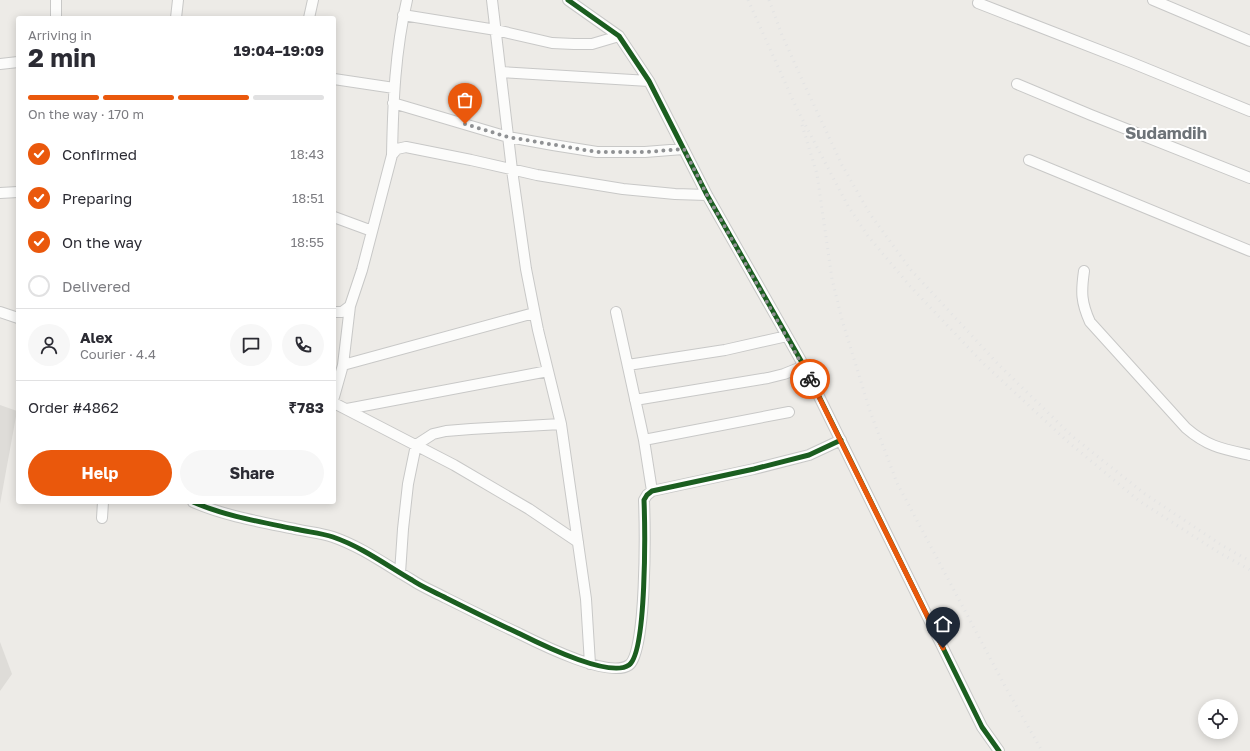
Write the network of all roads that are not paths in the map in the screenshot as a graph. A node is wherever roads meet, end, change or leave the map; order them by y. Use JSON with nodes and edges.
{"nodes":[{"id":1,"x":56,"y":0,"type":"edge"},
{"id":2,"x":178,"y":0,"type":"edge"},
{"id":3,"x":313,"y":0,"type":"edge"},
{"id":4,"x":406,"y":0,"type":"edge"},
{"id":5,"x":492,"y":0,"type":"edge"},
{"id":6,"x":568,"y":0,"type":"edge"},
{"id":7,"x":1153,"y":0,"type":"edge"},
{"id":8,"x":978,"y":4,"type":"dead end"},
{"id":9,"x":403,"y":15,"type":"junction"},
{"id":10,"x":56,"y":16,"type":"edge"},
{"id":11,"x":176,"y":16,"type":"edge"},
{"id":12,"x":309,"y":16,"type":"edge"},
{"id":13,"x":496,"y":30,"type":"junction"},
{"id":14,"x":619,"y":36,"type":"junction"},
{"id":15,"x":1250,"y":41,"type":"edge"},
{"id":16,"x":16,"y":62,"type":"edge"},
{"id":17,"x":0,"y":64,"type":"edge"},
{"id":18,"x":500,"y":72,"type":"junction"},
{"id":19,"x":336,"y":79,"type":"edge"},
{"id":20,"x":649,"y":81,"type":"junction"},
{"id":21,"x":1017,"y":84,"type":"dead end"},
{"id":22,"x":394,"y":88,"type":"junction"},
{"id":23,"x":393,"y":103,"type":"junction"},
{"id":24,"x":1250,"y":111,"type":"edge"},
{"id":25,"x":508,"y":137,"type":"junction"},
{"id":26,"x":684,"y":149,"type":"junction"},
{"id":27,"x":392,"y":156,"type":"junction"},
{"id":28,"x":1029,"y":160,"type":"dead end"},
{"id":29,"x":512,"y":170,"type":"junction"},
{"id":30,"x":1250,"y":178,"type":"edge"},
{"id":31,"x":16,"y":192,"type":"edge"},
{"id":32,"x":0,"y":193,"type":"edge"},
{"id":33,"x":707,"y":195,"type":"junction"},
{"id":34,"x":336,"y":218,"type":"edge"},
{"id":35,"x":372,"y":231,"type":"junction"},
{"id":36,"x":1250,"y":251,"type":"edge"},
{"id":37,"x":1084,"y":271,"type":"dead end"},
{"id":38,"x":350,"y":306,"type":"junction"},
{"id":39,"x":0,"y":312,"type":"edge"},
{"id":40,"x":336,"y":312,"type":"edge"},
{"id":41,"x":616,"y":312,"type":"dead end"},
{"id":42,"x":534,"y":313,"type":"junction"},
{"id":43,"x":16,"y":317,"type":"edge"},
{"id":44,"x":787,"y":336,"type":"junction"},
{"id":45,"x":342,"y":365,"type":"junction"},
{"id":46,"x":628,"y":365,"type":"junction"},
{"id":47,"x":804,"y":366,"type":"junction"},
{"id":48,"x":548,"y":371,"type":"junction"},
{"id":49,"x":336,"y":389,"type":"edge"},
{"id":50,"x":635,"y":400,"type":"junction"},
{"id":51,"x":336,"y":404,"type":"edge"},
{"id":52,"x":347,"y":409,"type":"junction"},
{"id":53,"x":790,"y":412,"type":"dead end"},
{"id":54,"x":561,"y":424,"type":"junction"},
{"id":55,"x":644,"y":440,"type":"junction"},
{"id":56,"x":841,"y":440,"type":"junction"},
{"id":57,"x":416,"y":445,"type":"junction"},
{"id":58,"x":1250,"y":455,"type":"edge"},
{"id":59,"x":652,"y":491,"type":"junction"},
{"id":60,"x":103,"y":504,"type":"edge"},
{"id":61,"x":198,"y":504,"type":"edge"},
{"id":62,"x":102,"y":518,"type":"dead end"},
{"id":63,"x":578,"y":542,"type":"junction"},
{"id":64,"x":400,"y":573,"type":"junction"},
{"id":65,"x":590,"y":664,"type":"junction"},
{"id":66,"x":999,"y":751,"type":"edge"}],
"edges":[{"from":1,"to":10,"type":"street"},
{"from":2,"to":11,"type":"street"},
{"from":3,"to":12,"type":"street"},
{"from":4,"to":9,"type":"street"},
{"from":5,"to":13,"type":"street"},
{"from":6,"to":14,"type":"street"},
{"from":7,"to":15,"type":"street"},
{"from":8,"to":24,"type":"street"},
{"from":9,"to":13,"type":"street"},
{"from":9,"to":22,"type":"street"},
{"from":13,"to":14,"type":"street"},
{"from":13,"to":18,"type":"street"},
{"from":14,"to":20,"type":"street"},
{"from":16,"to":17,"type":"street"},
{"from":18,"to":20,"type":"street"},
{"from":18,"to":25,"type":"street"},
{"from":19,"to":22,"type":"street"},
{"from":20,"to":26,"type":"street"},
{"from":21,"to":30,"type":"street"},
{"from":22,"to":23,"type":"street"},
{"from":23,"to":25,"type":"street"},
{"from":23,"to":27,"type":"street"},
{"from":25,"to":26,"type":"street"},
{"from":25,"to":29,"type":"street"},
{"from":26,"to":33,"type":"street"},
{"from":27,"to":29,"type":"street"},
{"from":27,"to":35,"type":"street"},
{"from":28,"to":36,"type":"street"},
{"from":29,"to":33,"type":"street"},
{"from":29,"to":42,"type":"street"},
{"from":31,"to":32,"type":"street"},
{"from":33,"to":44,"type":"street"},
{"from":34,"to":35,"type":"street"},
{"from":35,"to":38,"type":"street"},
{"from":37,"to":58,"type":"street"},
{"from":38,"to":40,"type":"street"},
{"from":38,"to":45,"type":"street"},
{"from":39,"to":43,"type":"street"},
{"from":41,"to":46,"type":"street"},
{"from":42,"to":45,"type":"street"},
{"from":42,"to":48,"type":"street"},
{"from":44,"to":46,"type":"street"},
{"from":44,"to":47,"type":"street"},
{"from":45,"to":49,"type":"street"},
{"from":46,"to":50,"type":"street"},
{"from":47,"to":50,"type":"street"},
{"from":47,"to":56,"type":"street"},
{"from":48,"to":52,"type":"street"},
{"from":48,"to":54,"type":"street"},
{"from":50,"to":55,"type":"street"},
{"from":51,"to":52,"type":"street"},
{"from":52,"to":57,"type":"street"},
{"from":53,"to":55,"type":"street"},
{"from":54,"to":57,"type":"street"},
{"from":54,"to":63,"type":"street"},
{"from":55,"to":59,"type":"street"},
{"from":56,"to":59,"type":"street"},
{"from":56,"to":66,"type":"street"},
{"from":57,"to":63,"type":"street"},
{"from":57,"to":64,"type":"street"},
{"from":59,"to":65,"type":"street"},
{"from":60,"to":62,"type":"street"},
{"from":61,"to":64,"type":"street"},
{"from":63,"to":65,"type":"street"},
{"from":64,"to":65,"type":"street"}]}
